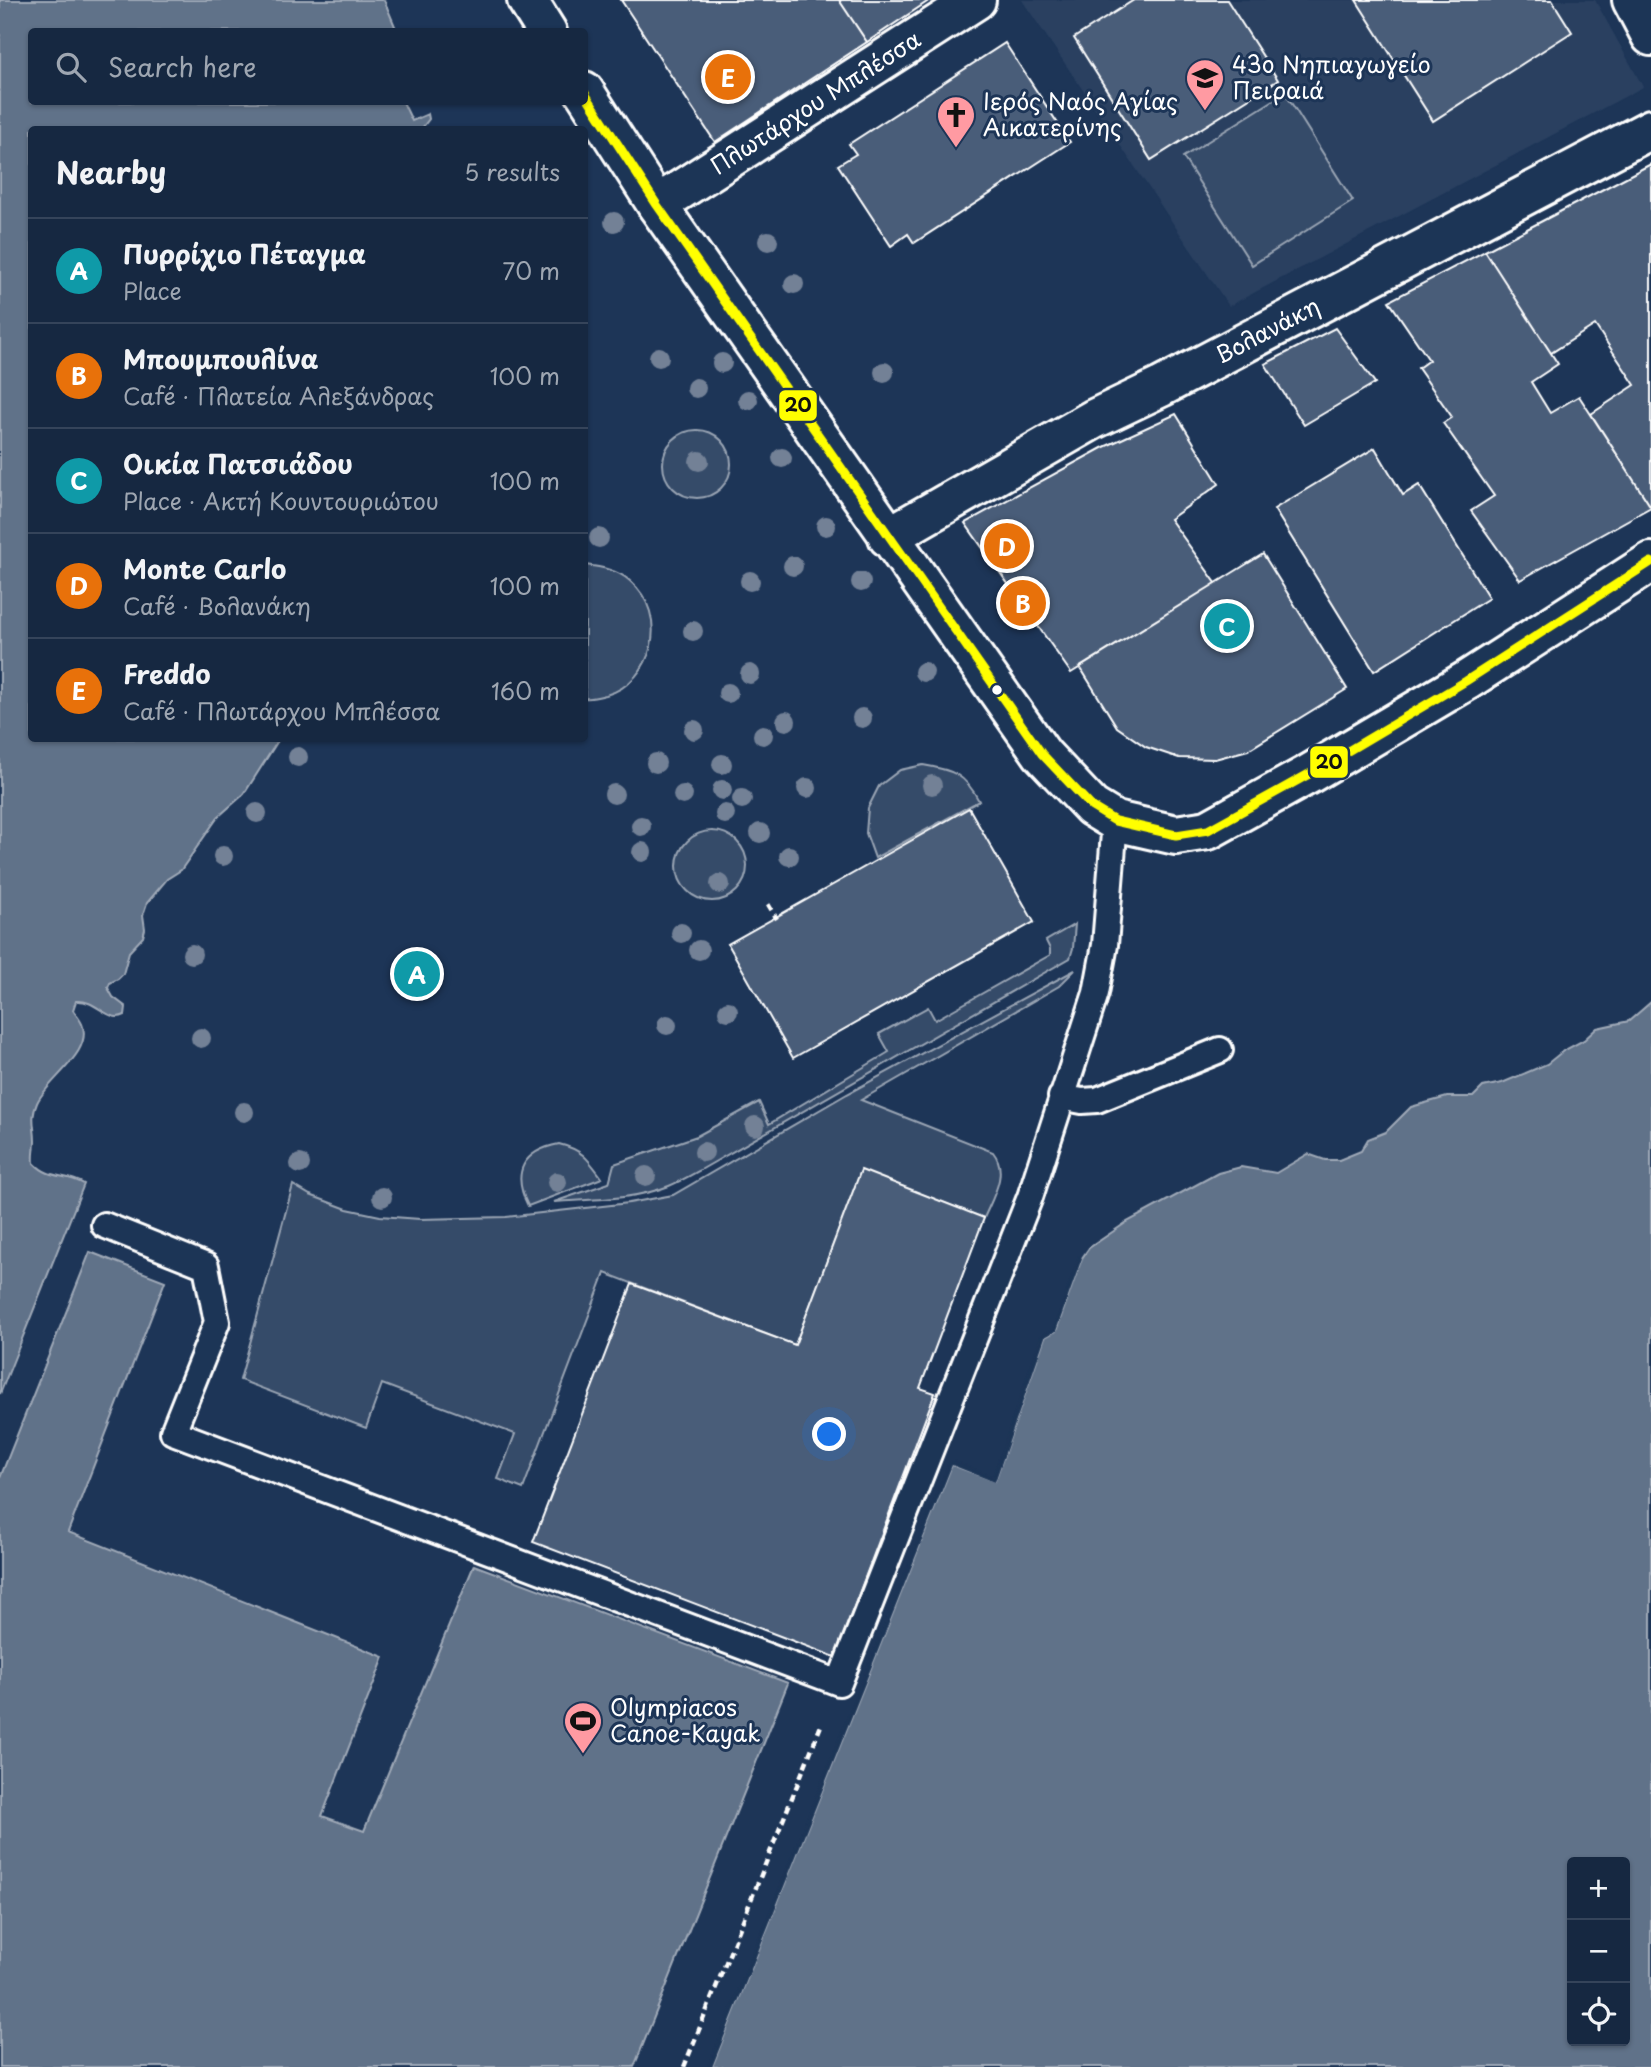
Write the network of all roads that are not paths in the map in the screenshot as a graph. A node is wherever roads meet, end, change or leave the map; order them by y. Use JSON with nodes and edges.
{"nodes":[{"id":1,"x":527,"y":0,"type":"edge"},
{"id":2,"x":975,"y":0,"type":"edge"},
{"id":3,"x":1632,"y":0,"type":"edge"},
{"id":4,"x":544,"y":28,"type":"edge"},
{"id":5,"x":1651,"y":36,"type":"edge"},
{"id":6,"x":588,"y":97,"type":"edge"},
{"id":7,"x":1651,"y":129,"type":"edge"},
{"id":8,"x":657,"y":205,"type":"junction"},
{"id":9,"x":888,"y":537,"type":"junction"},
{"id":10,"x":1651,"y":562,"type":"edge"},
{"id":11,"x":1115,"y":821,"type":"junction"},
{"id":12,"x":1220,"y":1050,"type":"dead end"},
{"id":13,"x":1061,"y":1097,"type":"junction"},
{"id":14,"x":104,"y":1225,"type":"dead end"}],
"edges":[{"from":1,"to":4,"type":"main road"},
{"from":2,"to":8,"type":"main road","name":"Πλωτάρχου Μπλέσσα"},
{"from":3,"to":5,"type":"main road"},
{"from":6,"to":8,"type":"main road"},
{"from":7,"to":9,"type":"main road","name":"Βολανάκη"},
{"from":8,"to":9,"type":"main road"},
{"from":9,"to":11,"type":"main road"},
{"from":10,"to":11,"type":"main road"},
{"from":11,"to":13,"type":"lane"},
{"from":12,"to":13,"type":"lane"},
{"from":13,"to":14,"type":"lane"}]}
